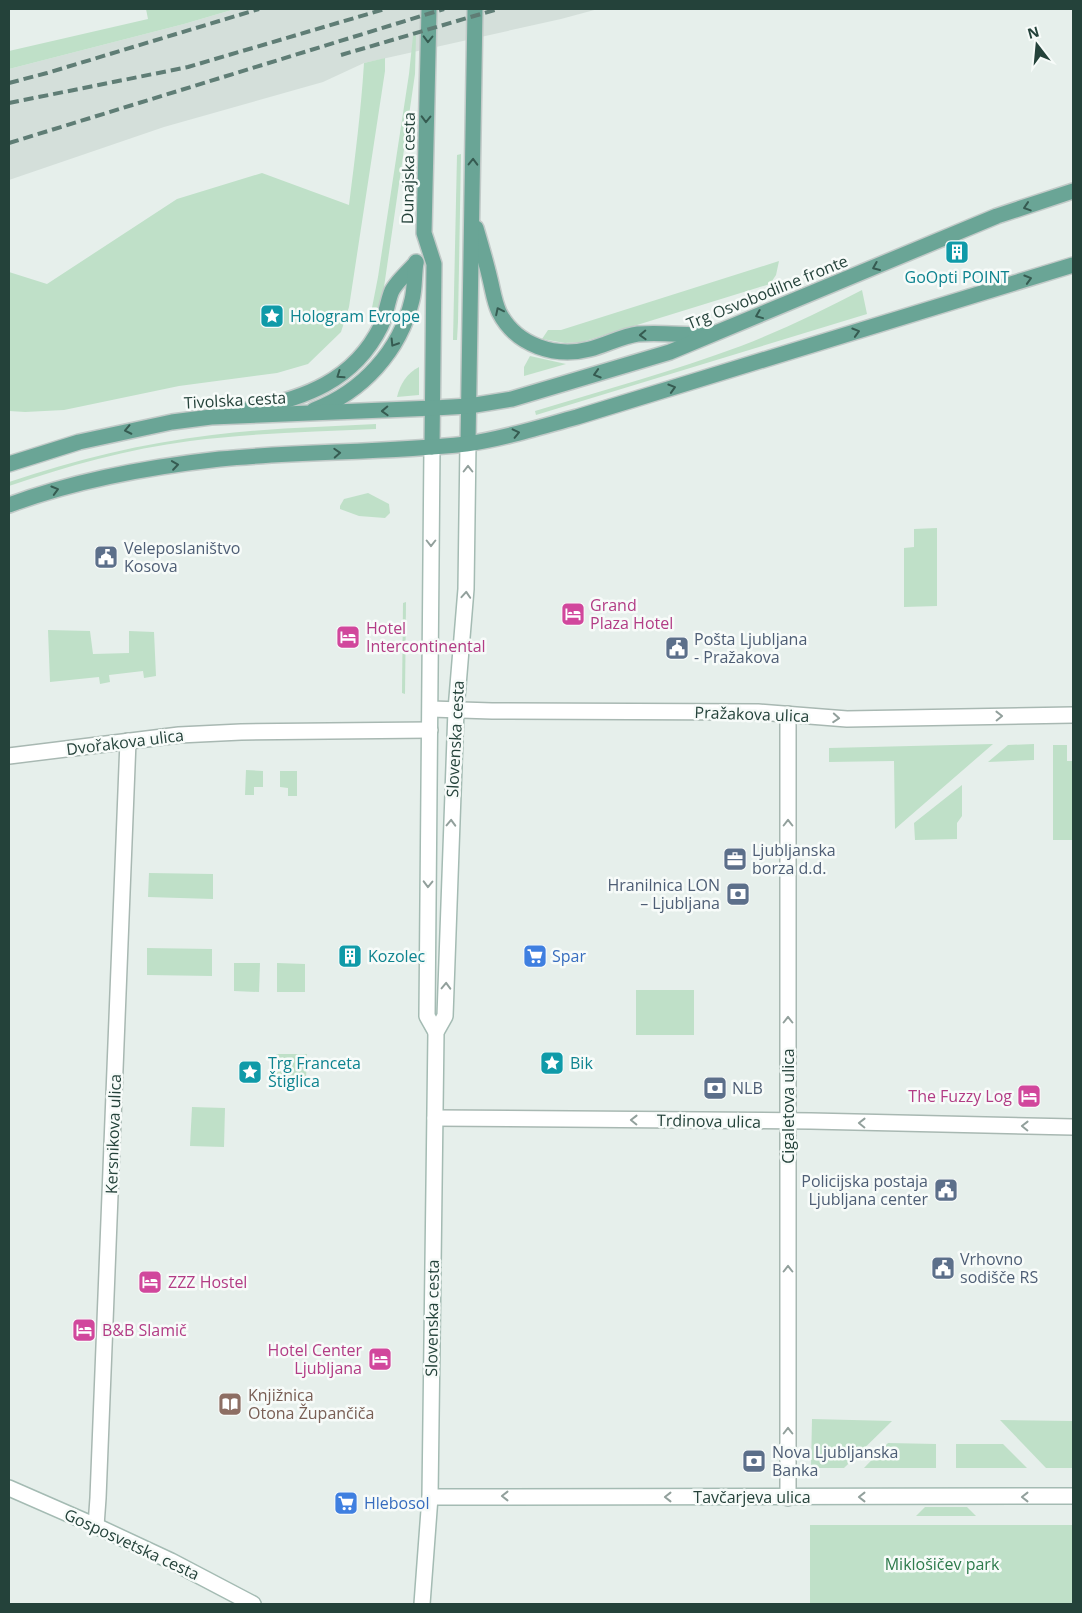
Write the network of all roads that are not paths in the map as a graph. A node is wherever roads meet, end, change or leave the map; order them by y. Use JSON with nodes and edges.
{"nodes":[{"id":1,"x":429,"y":9,"type":"edge"},
{"id":2,"x":475,"y":9,"type":"edge"},
{"id":3,"x":1073,"y":192,"type":"edge"},
{"id":4,"x":472,"y":211,"type":"junction"},
{"id":5,"x":424,"y":233,"type":"junction"},
{"id":6,"x":416,"y":263,"type":"junction"},
{"id":7,"x":1073,"y":265,"type":"edge"},
{"id":8,"x":709,"y":335,"type":"junction"},
{"id":9,"x":469,"y":406,"type":"junction"},
{"id":10,"x":434,"y":408,"type":"junction"},
{"id":11,"x":303,"y":414,"type":"junction"},
{"id":12,"x":211,"y":417,"type":"junction"},
{"id":13,"x":468,"y":443,"type":"junction"},
{"id":14,"x":432,"y":447,"type":"junction"},
{"id":15,"x":9,"y":464,"type":"edge"},
{"id":16,"x":9,"y":505,"type":"edge"},
{"id":17,"x":431,"y":709,"type":"junction"},
{"id":18,"x":456,"y":710,"type":"junction"},
{"id":19,"x":788,"y":714,"type":"junction"},
{"id":20,"x":1073,"y":715,"type":"edge"},
{"id":21,"x":430,"y":730,"type":"junction"},
{"id":22,"x":128,"y":741,"type":"junction"},
{"id":23,"x":9,"y":756,"type":"edge"},
{"id":24,"x":436,"y":1032,"type":"junction"},
{"id":25,"x":435,"y":1118,"type":"junction"},
{"id":26,"x":788,"y":1121,"type":"junction"},
{"id":27,"x":1073,"y":1127,"type":"edge"},
{"id":28,"x":9,"y":1488,"type":"edge"},
{"id":29,"x":1073,"y":1496,"type":"edge"},
{"id":30,"x":430,"y":1497,"type":"junction"},
{"id":31,"x":788,"y":1498,"type":"junction"},
{"id":32,"x":96,"y":1526,"type":"junction"},
{"id":33,"x":253,"y":1604,"type":"edge"},
{"id":34,"x":422,"y":1604,"type":"edge"}],
"edges":[{"from":1,"to":5,"type":"main road","name":"Dunajska cesta","one_way":true},
{"from":4,"to":2,"type":"main road","one_way":true},
{"from":3,"to":8,"type":"main road","name":"Trg Osvobodilne fronte","one_way":true},
{"from":8,"to":4,"type":"main road","one_way":true},
{"from":4,"to":9,"type":"main road"},
{"from":5,"to":6,"type":"main road"},
{"from":5,"to":10,"type":"main road","name":"Dunajska cesta"},
{"from":6,"to":11,"type":"main road","one_way":true},
{"from":6,"to":12,"type":"main road","one_way":true},
{"from":13,"to":7,"type":"main road","one_way":true},
{"from":8,"to":9,"type":"main road","name":"Trg Osvobodilne fronte","one_way":true},
{"from":9,"to":10,"type":"main road","name":"Tivolska cesta"},
{"from":9,"to":13,"type":"main road"},
{"from":10,"to":11,"type":"main road","name":"Tivolska cesta","one_way":true},
{"from":10,"to":14,"type":"main road","name":"Dunajska cesta"},
{"from":11,"to":12,"type":"main road","name":"Tivolska cesta"},
{"from":12,"to":15,"type":"main road","name":"Tivolska cesta","one_way":true},
{"from":13,"to":14,"type":"main road"},
{"from":18,"to":13,"type":"street","name":"Slovenska cesta","one_way":true},
{"from":16,"to":14,"type":"main road","one_way":true},
{"from":14,"to":17,"type":"street","name":"Slovenska cesta","one_way":true},
{"from":17,"to":18,"type":"street","name":"Pražakova ulica"},
{"from":17,"to":21,"type":"street","name":"Slovenska cesta"},
{"from":18,"to":19,"type":"street","name":"Pražakova ulica"},
{"from":24,"to":18,"type":"street","name":"Slovenska cesta","one_way":true},
{"from":19,"to":20,"type":"street","name":"Pražakova ulica","one_way":true},
{"from":26,"to":19,"type":"street","name":"Cigaletova ulica","one_way":true},
{"from":21,"to":22,"type":"street","name":"Dvořakova ulica"},
{"from":21,"to":24,"type":"street","name":"Slovenska cesta","one_way":true},
{"from":22,"to":23,"type":"street","name":"Dvořakova ulica"},
{"from":22,"to":32,"type":"street","name":"Kersnikova ulica"},
{"from":24,"to":25,"type":"street","name":"Slovenska cesta"},
{"from":26,"to":25,"type":"street","name":"Trdinova ulica","one_way":true},
{"from":25,"to":30,"type":"street","name":"Slovenska cesta"},
{"from":27,"to":26,"type":"street","name":"Trdinova ulica","one_way":true},
{"from":31,"to":26,"type":"street","name":"Cigaletova ulica","one_way":true},
{"from":28,"to":32,"type":"street","name":"Gosposvetska cesta"},
{"from":29,"to":31,"type":"street","name":"Tavčarjeva ulica","one_way":true},
{"from":31,"to":30,"type":"street","name":"Tavčarjeva ulica","one_way":true},
{"from":30,"to":34,"type":"street","name":"Slovenska cesta"},
{"from":32,"to":33,"type":"street","name":"Gosposvetska cesta"}]}
